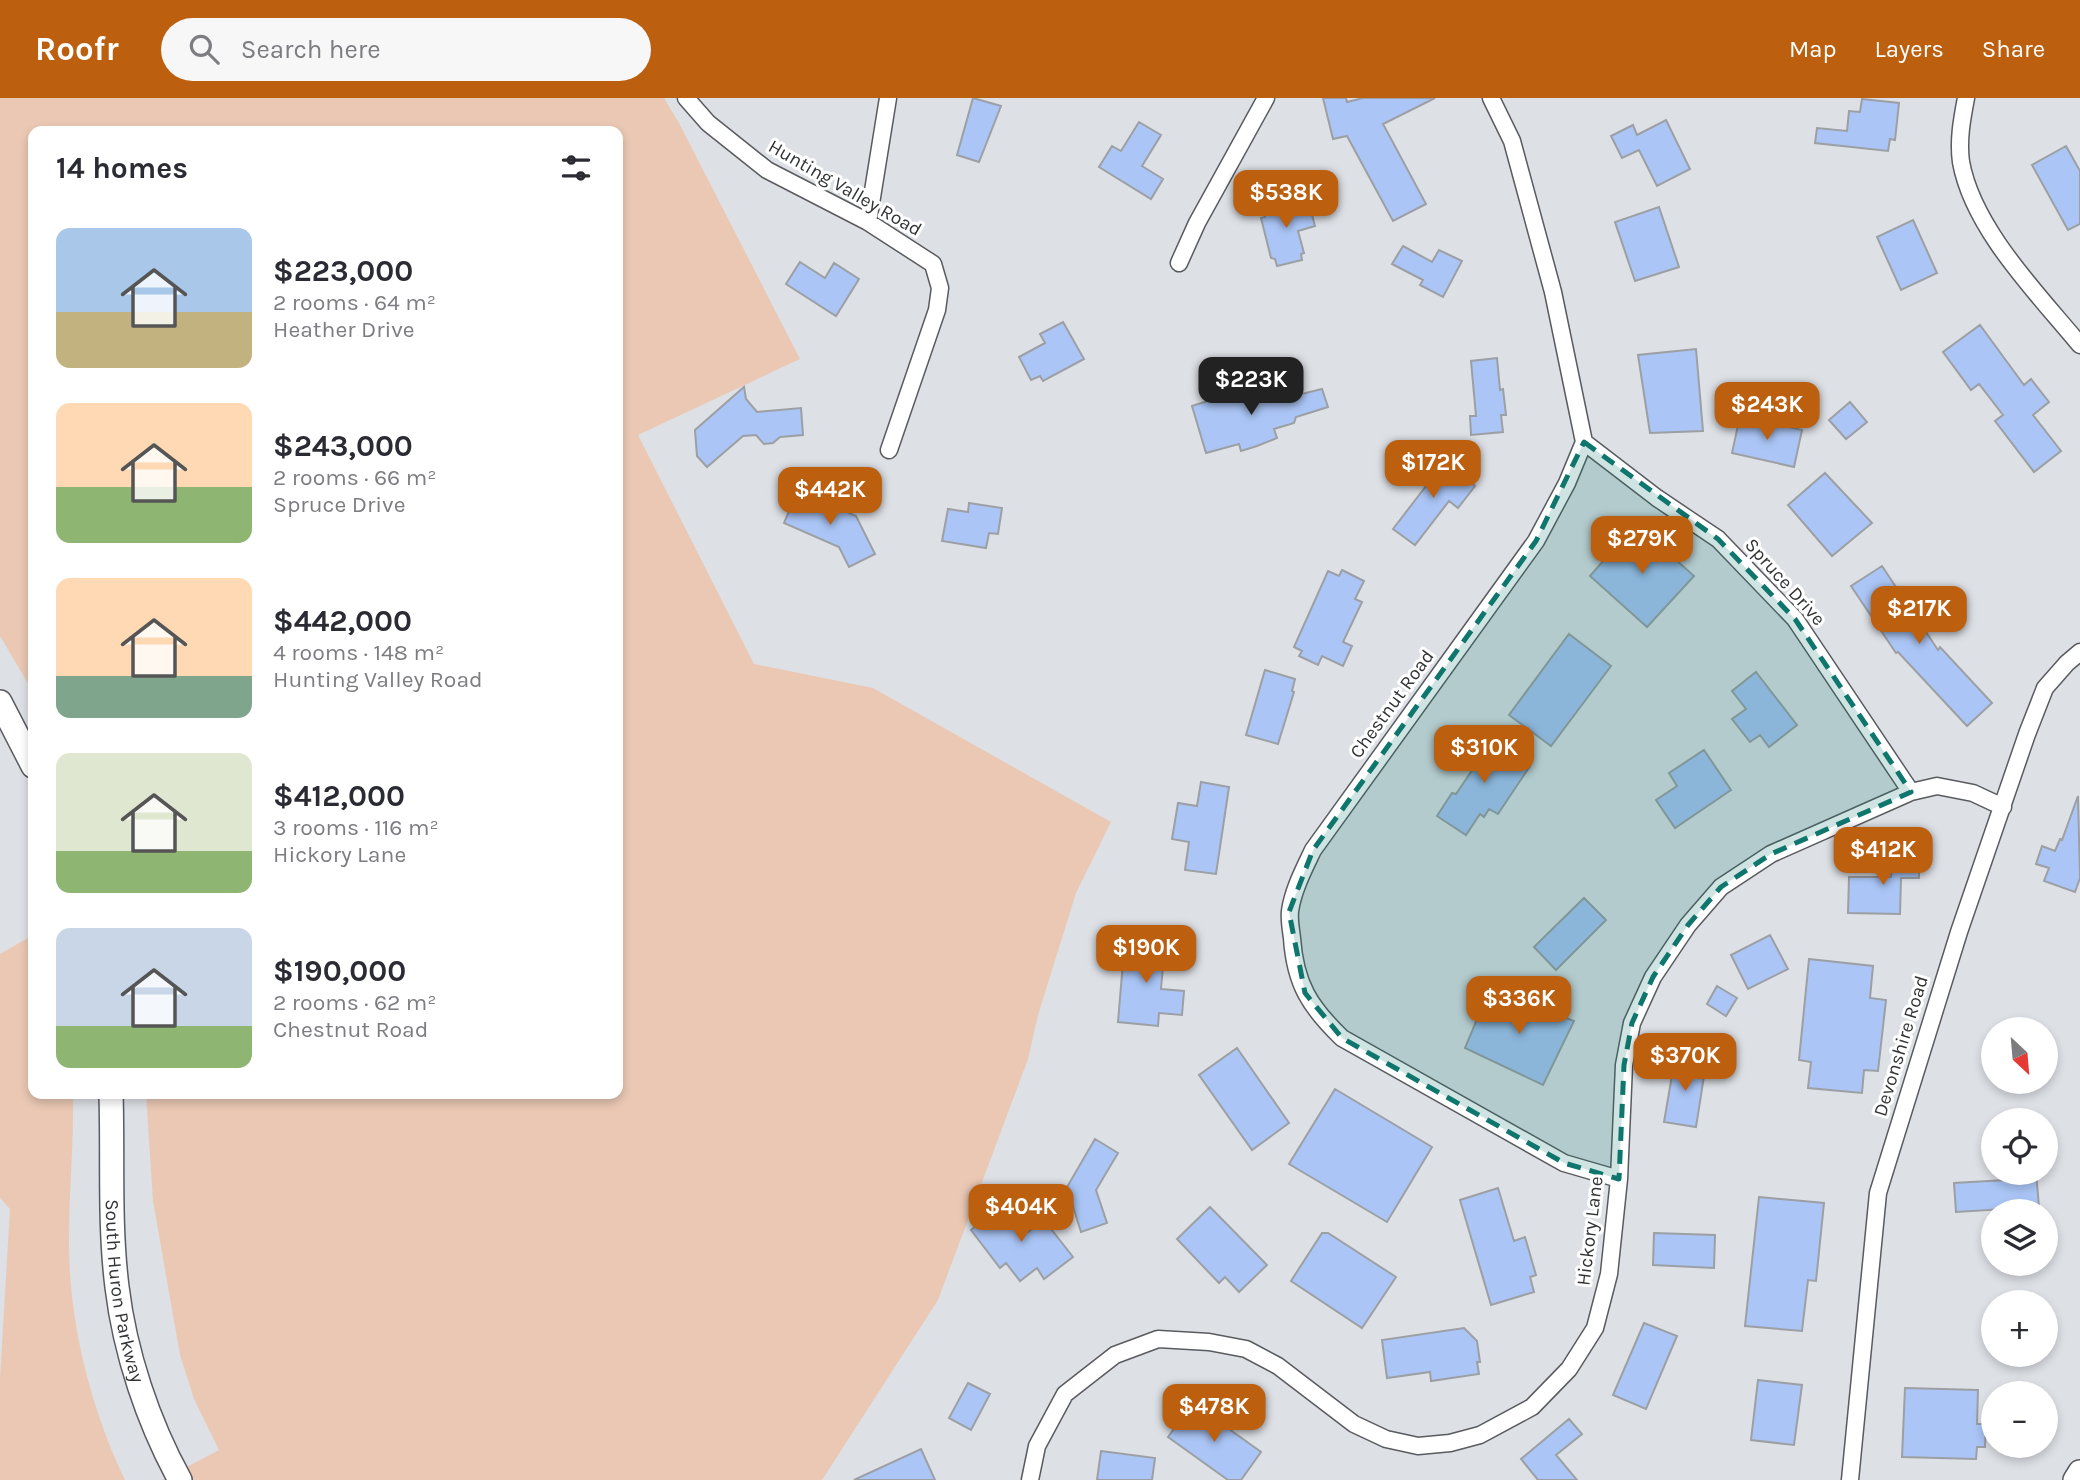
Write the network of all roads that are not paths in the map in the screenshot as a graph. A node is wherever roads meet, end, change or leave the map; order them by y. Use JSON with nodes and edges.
{"nodes":[{"id":1,"x":686,"y":98,"type":"edge"},
{"id":2,"x":888,"y":98,"type":"edge"},
{"id":3,"x":1266,"y":98,"type":"edge"},
{"id":4,"x":1491,"y":98,"type":"edge"},
{"id":5,"x":1966,"y":98,"type":"edge"},
{"id":6,"x":868,"y":222,"type":"junction"},
{"id":7,"x":1179,"y":263,"type":"dead end"},
{"id":8,"x":2080,"y":345,"type":"edge"},
{"id":9,"x":1584,"y":442,"type":"junction"},
{"id":10,"x":889,"y":450,"type":"dead end"},
{"id":11,"x":2080,"y":652,"type":"edge"},
{"id":12,"x":0,"y":702,"type":"edge"},
{"id":13,"x":28,"y":756,"type":"edge"},
{"id":14,"x":1911,"y":792,"type":"junction"},
{"id":15,"x":2003,"y":807,"type":"junction"},
{"id":16,"x":111,"y":1099,"type":"edge"},
{"id":17,"x":1619,"y":1179,"type":"junction"},
{"id":18,"x":2080,"y":1472,"type":"edge"},
{"id":19,"x":180,"y":1480,"type":"edge"},
{"id":20,"x":1030,"y":1480,"type":"edge"},
{"id":21,"x":1850,"y":1480,"type":"edge"},
{"id":22,"x":2076,"y":1480,"type":"edge"}],
"edges":[{"from":1,"to":6,"type":"street","name":"Hunting Valley Road"},
{"from":2,"to":6,"type":"street"},
{"from":3,"to":7,"type":"street"},
{"from":4,"to":9,"type":"street"},
{"from":5,"to":8,"type":"street"},
{"from":6,"to":10,"type":"street","name":"Hunting Valley Road"},
{"from":9,"to":14,"type":"street","name":"Spruce Drive"},
{"from":9,"to":17,"type":"street","name":"Chestnut Road"},
{"from":11,"to":15,"type":"street","name":"Devonshire Road"},
{"from":12,"to":13,"type":"main road"},
{"from":14,"to":15,"type":"street","name":"Hickory Lane"},
{"from":14,"to":17,"type":"street","name":"Hickory Lane"},
{"from":15,"to":21,"type":"street","name":"Devonshire Road"},
{"from":16,"to":19,"type":"main road","name":"South Huron Parkway"},
{"from":17,"to":20,"type":"street","name":"Hickory Lane"},
{"from":18,"to":22,"type":"main road"}]}
